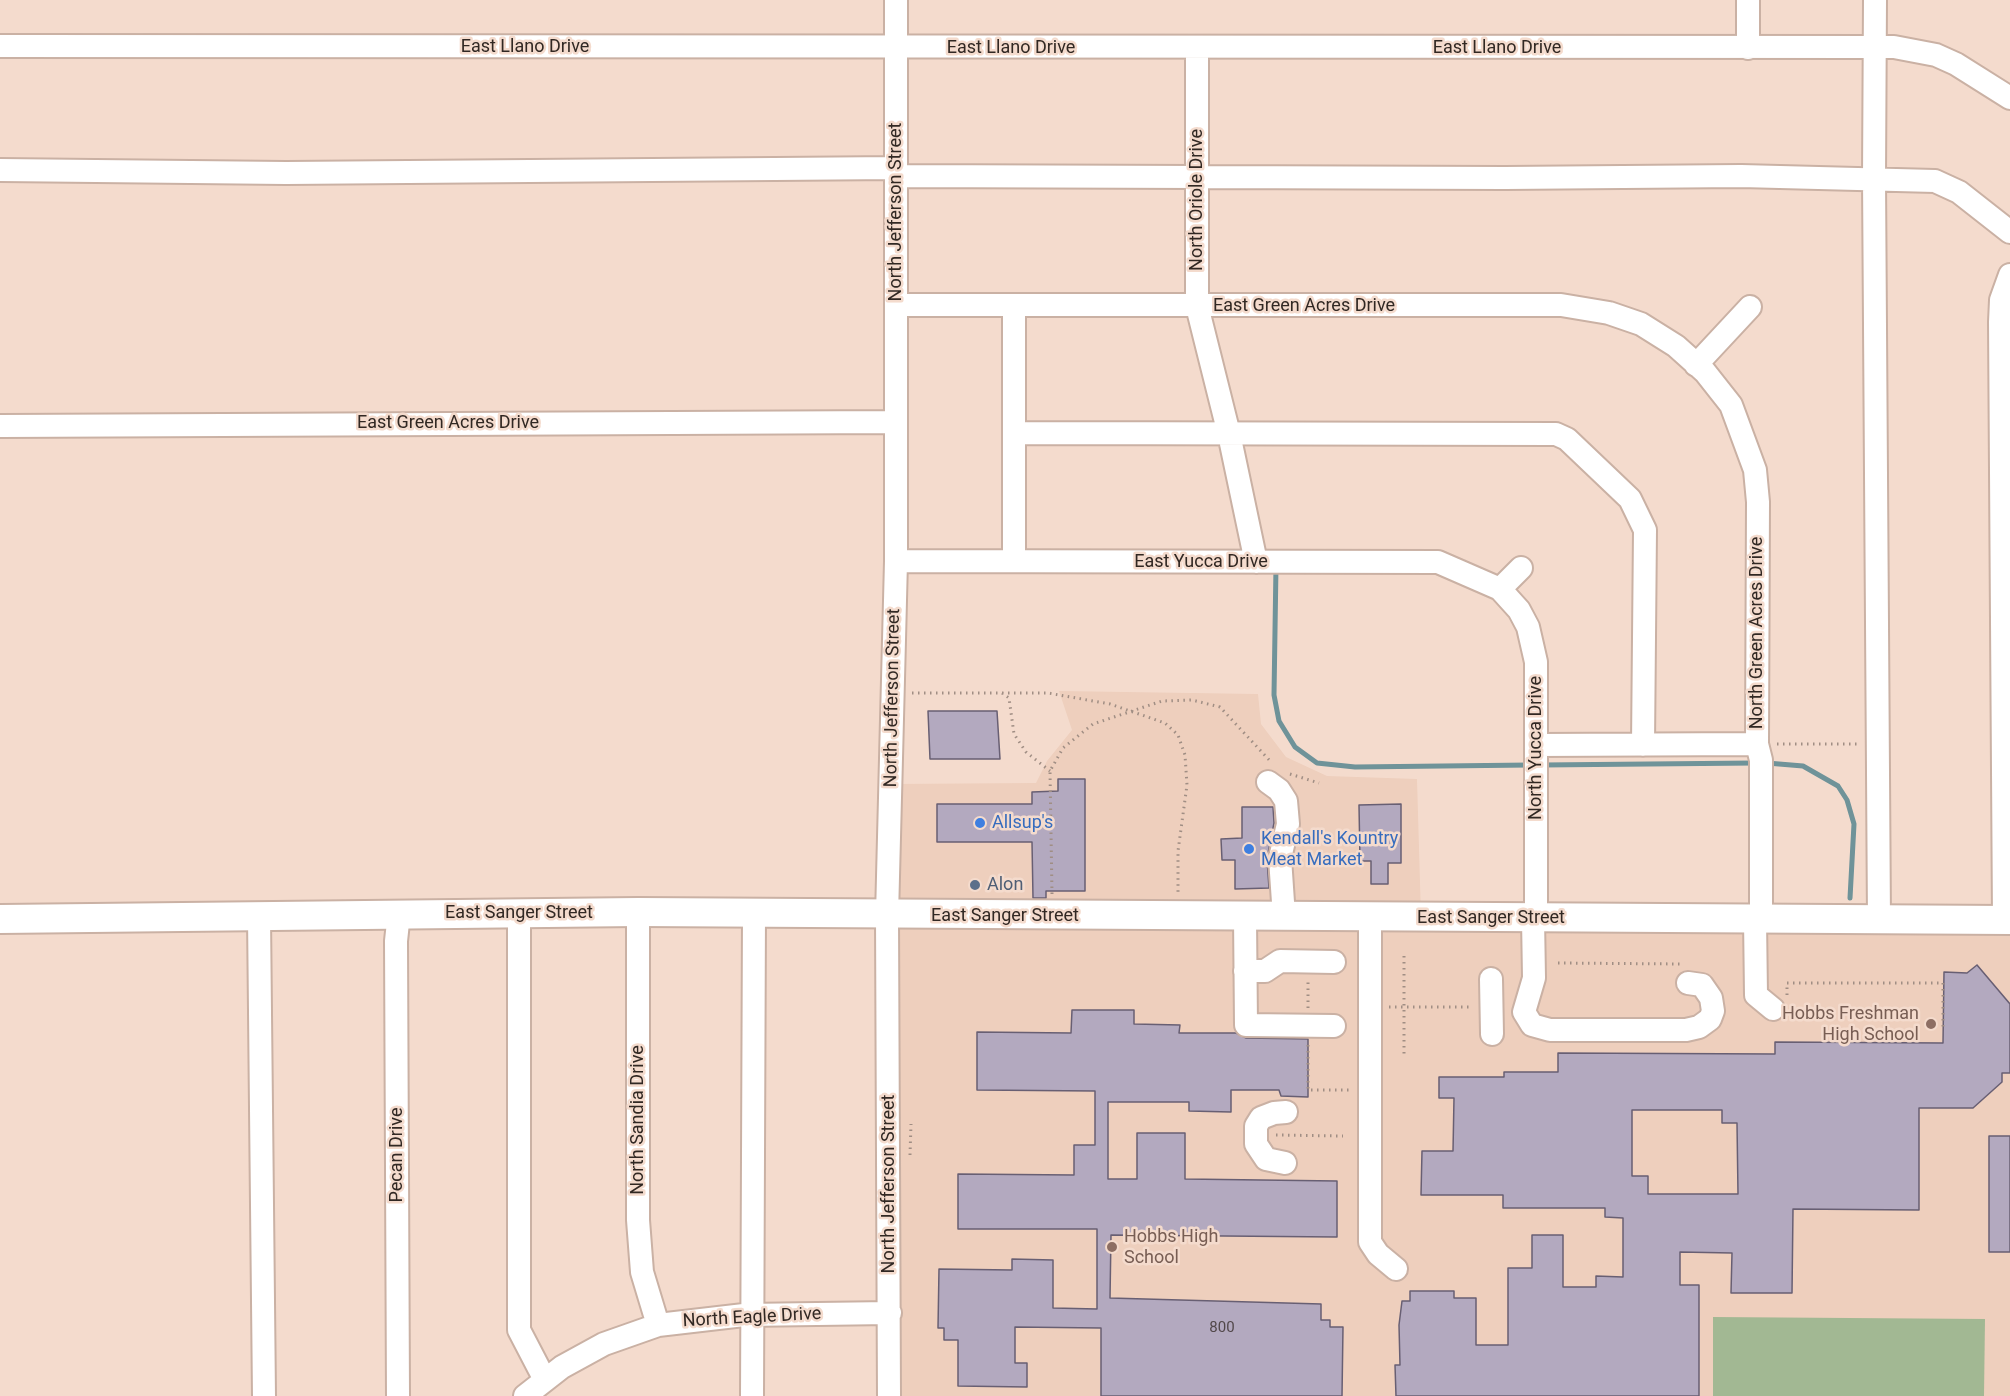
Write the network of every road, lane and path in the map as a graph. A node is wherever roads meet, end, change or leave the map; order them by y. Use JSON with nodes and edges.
{"nodes":[{"id":1,"x":896,"y":0,"type":"edge"},
{"id":2,"x":1748,"y":0,"type":"edge"},
{"id":3,"x":1875,"y":0,"type":"edge"},
{"id":4,"x":0,"y":46,"type":"edge"},
{"id":5,"x":1875,"y":47,"type":"junction"},
{"id":6,"x":896,"y":48,"type":"junction"},
{"id":7,"x":1197,"y":48,"type":"junction"},
{"id":8,"x":1748,"y":48,"type":"junction"},
{"id":9,"x":2010,"y":99,"type":"edge"},
{"id":10,"x":0,"y":170,"type":"edge"},
{"id":11,"x":896,"y":172,"type":"junction"},
{"id":12,"x":1197,"y":176,"type":"junction"},
{"id":13,"x":1874,"y":178,"type":"junction"},
{"id":14,"x":2010,"y":232,"type":"edge"},
{"id":15,"x":2010,"y":275,"type":"edge"},
{"id":16,"x":896,"y":305,"type":"junction"},
{"id":17,"x":1014,"y":305,"type":"junction"},
{"id":18,"x":1197,"y":306,"type":"junction"},
{"id":19,"x":1750,"y":307,"type":"dead end"},
{"id":20,"x":1696,"y":365,"type":"junction"},
{"id":21,"x":896,"y":422,"type":"junction"},
{"id":22,"x":0,"y":426,"type":"edge"},
{"id":23,"x":1014,"y":433,"type":"junction"},
{"id":24,"x":1229,"y":434,"type":"junction"},
{"id":25,"x":896,"y":561,"type":"junction"},
{"id":26,"x":1014,"y":561,"type":"junction"},
{"id":27,"x":1256,"y":562,"type":"junction"},
{"id":28,"x":1521,"y":568,"type":"dead end"},
{"id":29,"x":1500,"y":589,"type":"junction"},
{"id":30,"x":893,"y":693,"type":"junction"},
{"id":31,"x":1001,"y":693,"type":"junction"},
{"id":32,"x":1131,"y":710,"type":"junction"},
{"id":33,"x":1878,"y":744,"type":"junction"},
{"id":34,"x":1643,"y":745,"type":"junction"},
{"id":35,"x":1760,"y":759,"type":"junction"},
{"id":36,"x":1536,"y":760,"type":"junction"},
{"id":37,"x":1050,"y":771,"type":"junction"},
{"id":38,"x":1275,"y":773,"type":"junction"},
{"id":39,"x":1319,"y":783,"type":"dead end"},
{"id":40,"x":638,"y":912,"type":"junction"},
{"id":41,"x":399,"y":913,"type":"junction"},
{"id":42,"x":519,"y":913,"type":"junction"},
{"id":43,"x":754,"y":914,"type":"junction"},
{"id":44,"x":259,"y":915,"type":"junction"},
{"id":45,"x":887,"y":915,"type":"junction"},
{"id":46,"x":1052,"y":916,"type":"junction"},
{"id":47,"x":1178,"y":917,"type":"junction"},
{"id":48,"x":1245,"y":917,"type":"junction"},
{"id":49,"x":1284,"y":917,"type":"junction"},
{"id":50,"x":1370,"y":917,"type":"junction"},
{"id":51,"x":1534,"y":918,"type":"junction"},
{"id":52,"x":0,"y":919,"type":"edge"},
{"id":53,"x":1758,"y":919,"type":"junction"},
{"id":54,"x":1879,"y":920,"type":"junction"},
{"id":55,"x":2007,"y":920,"type":"edge"},
{"id":56,"x":1404,"y":956,"type":"dead end"},
{"id":57,"x":1334,"y":962,"type":"dead end"},
{"id":58,"x":1308,"y":970,"type":"dead end"},
{"id":59,"x":1245,"y":971,"type":"junction"},
{"id":60,"x":1688,"y":973,"type":"joint"},
{"id":61,"x":1548,"y":975,"type":"junction"},
{"id":62,"x":1491,"y":980,"type":"dead end"},
{"id":63,"x":1780,"y":1004,"type":"joint"},
{"id":64,"x":1370,"y":1007,"type":"junction"},
{"id":65,"x":1404,"y":1007,"type":"junction"},
{"id":66,"x":1491,"y":1007,"type":"junction"},
{"id":67,"x":1308,"y":1026,"type":"junction"},
{"id":68,"x":1334,"y":1026,"type":"dead end"},
{"id":69,"x":1943,"y":1028,"type":"dead end"},
{"id":70,"x":1492,"y":1034,"type":"dead end"},
{"id":71,"x":1404,"y":1056,"type":"dead end"},
{"id":72,"x":1364,"y":1090,"type":"dead end"},
{"id":73,"x":1286,"y":1112,"type":"dead end"},
{"id":74,"x":911,"y":1124,"type":"dead end"},
{"id":75,"x":1256,"y":1135,"type":"junction"},
{"id":76,"x":1343,"y":1136,"type":"dead end"},
{"id":77,"x":910,"y":1155,"type":"dead end"},
{"id":78,"x":1285,"y":1163,"type":"dead end"},
{"id":79,"x":1396,"y":1269,"type":"dead end"},
{"id":80,"x":890,"y":1313,"type":"junction"},
{"id":81,"x":751,"y":1315,"type":"junction"},
{"id":82,"x":658,"y":1324,"type":"junction"},
{"id":83,"x":545,"y":1380,"type":"junction"},
{"id":84,"x":264,"y":1396,"type":"edge"},
{"id":85,"x":398,"y":1396,"type":"edge"},
{"id":86,"x":525,"y":1396,"type":"edge"},
{"id":87,"x":752,"y":1396,"type":"edge"},
{"id":88,"x":889,"y":1396,"type":"edge"}],
"edges":[{"from":1,"to":6,"type":"street","name":"North Jefferson Street"},
{"from":2,"to":8,"type":"street"},
{"from":3,"to":5,"type":"street"},
{"from":4,"to":6,"type":"street","name":"East Llano Drive"},
{"from":5,"to":8,"type":"street","name":"East Llano Drive"},
{"from":5,"to":9,"type":"street","name":"East Llano Drive"},
{"from":5,"to":13,"type":"street"},
{"from":6,"to":7,"type":"street","name":"East Llano Drive"},
{"from":6,"to":11,"type":"street","name":"North Jefferson Street"},
{"from":7,"to":8,"type":"street","name":"East Llano Drive"},
{"from":7,"to":12,"type":"street","name":"North Oriole Drive"},
{"from":10,"to":11,"type":"street"},
{"from":11,"to":12,"type":"street"},
{"from":11,"to":16,"type":"street","name":"North Jefferson Street"},
{"from":12,"to":13,"type":"street"},
{"from":12,"to":18,"type":"street","name":"North Oriole Drive"},
{"from":13,"to":14,"type":"street"},
{"from":13,"to":33,"type":"street"},
{"from":15,"to":55,"type":"street"},
{"from":16,"to":17,"type":"street","name":"East Green Acres Drive"},
{"from":16,"to":21,"type":"street","name":"North Jefferson Street"},
{"from":17,"to":18,"type":"street","name":"East Green Acres Drive"},
{"from":17,"to":23,"type":"street"},
{"from":18,"to":20,"type":"street","name":"East Green Acres Drive"},
{"from":18,"to":24,"type":"street","name":"North Oriole Drive"},
{"from":19,"to":20,"type":"street"},
{"from":20,"to":35,"type":"street","name":"North Green Acres Drive"},
{"from":21,"to":22,"type":"street","name":"East Green Acres Drive"},
{"from":21,"to":25,"type":"street","name":"North Jefferson Street"},
{"from":23,"to":24,"type":"street"},
{"from":23,"to":26,"type":"street"},
{"from":24,"to":27,"type":"street","name":"North Oriole Drive"},
{"from":24,"to":34,"type":"street"},
{"from":25,"to":26,"type":"street","name":"East Yucca Drive"},
{"from":25,"to":30,"type":"street","name":"North Jefferson Street"},
{"from":26,"to":27,"type":"street","name":"East Yucca Drive"},
{"from":27,"to":29,"type":"street","name":"East Yucca Drive"},
{"from":28,"to":29,"type":"street"},
{"from":29,"to":36,"type":"street","name":"North Yucca Drive"},
{"from":30,"to":31,"type":"path"},
{"from":30,"to":45,"type":"street","name":"North Jefferson Street"},
{"from":31,"to":32,"type":"path"},
{"from":31,"to":37,"type":"path"},
{"from":32,"to":37,"type":"path"},
{"from":32,"to":38,"type":"path"},
{"from":32,"to":47,"type":"path"},
{"from":33,"to":35,"type":"path"},
{"from":33,"to":54,"type":"street"},
{"from":34,"to":35,"type":"street"},
{"from":34,"to":36,"type":"street"},
{"from":35,"to":53,"type":"street","name":"North Green Acres Drive"},
{"from":36,"to":51,"type":"street","name":"North Yucca Drive"},
{"from":37,"to":46,"type":"path"},
{"from":38,"to":39,"type":"path"},
{"from":38,"to":49,"type":"street"},
{"from":40,"to":42,"type":"main road","name":"East Sanger Street"},
{"from":40,"to":43,"type":"main road","name":"East Sanger Street"},
{"from":40,"to":82,"type":"street","name":"North Sandia Drive"},
{"from":41,"to":42,"type":"main road","name":"East Sanger Street"},
{"from":41,"to":44,"type":"main road","name":"East Sanger Street"},
{"from":41,"to":85,"type":"street","name":"Pecan Drive"},
{"from":42,"to":83,"type":"street"},
{"from":43,"to":45,"type":"main road","name":"East Sanger Street"},
{"from":43,"to":81,"type":"street"},
{"from":44,"to":52,"type":"main road","name":"East Sanger Street"},
{"from":44,"to":84,"type":"street"},
{"from":45,"to":46,"type":"main road","name":"East Sanger Street"},
{"from":45,"to":80,"type":"street","name":"North Jefferson Street"},
{"from":46,"to":47,"type":"main road","name":"East Sanger Street"},
{"from":47,"to":48,"type":"main road","name":"East Sanger Street"},
{"from":48,"to":49,"type":"main road","name":"East Sanger Street"},
{"from":48,"to":59,"type":"street"},
{"from":49,"to":50,"type":"main road","name":"East Sanger Street"},
{"from":50,"to":51,"type":"main road","name":"East Sanger Street"},
{"from":50,"to":64,"type":"street"},
{"from":51,"to":53,"type":"main road","name":"East Sanger Street"},
{"from":51,"to":61,"type":"street","name":"North Yucca Drive"},
{"from":53,"to":54,"type":"main road","name":"East Sanger Street"},
{"from":53,"to":63,"type":"street","name":"North Green Acres Drive"},
{"from":54,"to":55,"type":"main road","name":"East Sanger Street"},
{"from":56,"to":65,"type":"path"},
{"from":57,"to":59,"type":"street"},
{"from":58,"to":67,"type":"path"},
{"from":59,"to":67,"type":"street"},
{"from":60,"to":61,"type":"path"},
{"from":60,"to":61,"type":"street","name":"North Yucca Drive"},
{"from":62,"to":66,"type":"street"},
{"from":63,"to":69,"type":"path"},
{"from":64,"to":65,"type":"path"},
{"from":64,"to":79,"type":"street"},
{"from":65,"to":66,"type":"path"},
{"from":65,"to":71,"type":"path"},
{"from":66,"to":70,"type":"street"},
{"from":67,"to":68,"type":"street"},
{"from":67,"to":72,"type":"path"},
{"from":73,"to":75,"type":"street"},
{"from":74,"to":77,"type":"path"},
{"from":75,"to":76,"type":"path"},
{"from":75,"to":78,"type":"street"},
{"from":80,"to":81,"type":"street","name":"North Eagle Drive"},
{"from":80,"to":88,"type":"street","name":"North Jefferson Street"},
{"from":81,"to":82,"type":"street","name":"North Eagle Drive"},
{"from":81,"to":87,"type":"street"},
{"from":82,"to":83,"type":"street","name":"North Eagle Drive"},
{"from":83,"to":86,"type":"street","name":"North Eagle Drive"}]}
